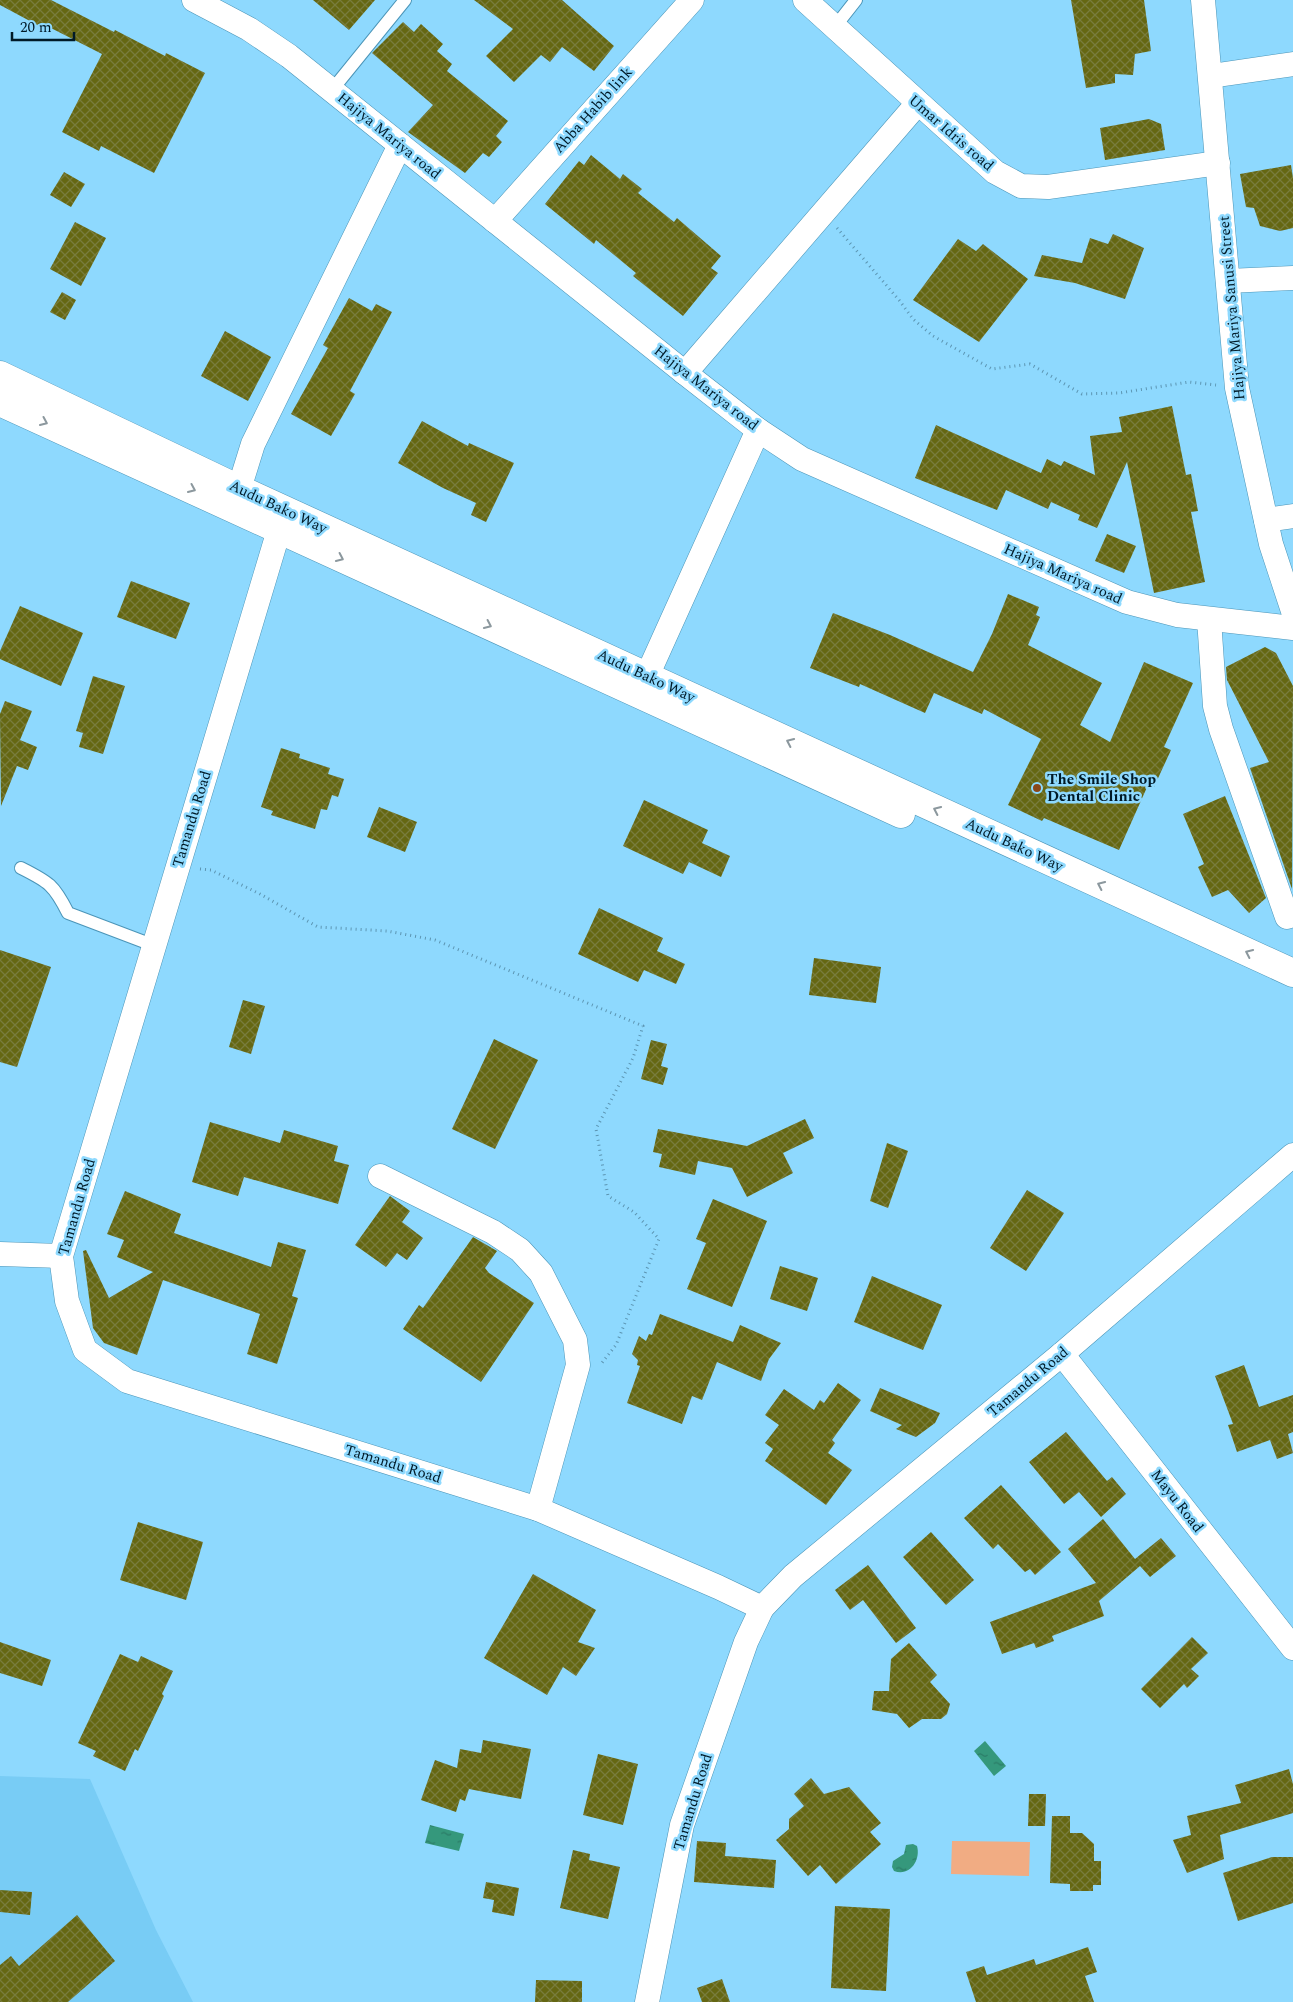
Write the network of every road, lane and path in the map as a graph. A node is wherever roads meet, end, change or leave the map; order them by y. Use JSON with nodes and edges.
{"nodes":[{"id":1,"x":194,"y":0,"type":"edge"},
{"id":2,"x":404,"y":0,"type":"edge"},
{"id":3,"x":692,"y":0,"type":"edge"},
{"id":4,"x":805,"y":0,"type":"edge"},
{"id":5,"x":856,"y":0,"type":"edge"},
{"id":6,"x":1203,"y":0,"type":"edge"},
{"id":7,"x":834,"y":28,"type":"junction"},
{"id":8,"x":1293,"y":64,"type":"edge"},
{"id":9,"x":1211,"y":76,"type":"junction"},
{"id":10,"x":332,"y":90,"type":"junction"},
{"id":11,"x":918,"y":103,"type":"junction"},
{"id":12,"x":400,"y":145,"type":"junction"},
{"id":13,"x":1218,"y":163,"type":"junction"},
{"id":14,"x":823,"y":213,"type":"junction"},
{"id":15,"x":495,"y":221,"type":"junction"},
{"id":16,"x":1293,"y":278,"type":"edge"},
{"id":17,"x":1228,"y":281,"type":"junction"},
{"id":18,"x":686,"y":373,"type":"junction"},
{"id":19,"x":0,"y":375,"type":"edge"},
{"id":20,"x":1237,"y":388,"type":"junction"},
{"id":21,"x":0,"y":402,"type":"edge"},
{"id":22,"x":758,"y":430,"type":"junction"},
{"id":23,"x":239,"y":489,"type":"junction"},
{"id":24,"x":1293,"y":516,"type":"edge"},
{"id":25,"x":1266,"y":520,"type":"junction"},
{"id":26,"x":283,"y":521,"type":"junction"},
{"id":27,"x":1293,"y":611,"type":"edge"},
{"id":28,"x":1209,"y":619,"type":"junction"},
{"id":29,"x":1293,"y":628,"type":"edge"},
{"id":30,"x":647,"y":676,"type":"junction"},
{"id":31,"x":21,"y":868,"type":"dead end"},
{"id":32,"x":178,"y":868,"type":"junction"},
{"id":33,"x":1287,"y":917,"type":"dead end"},
{"id":34,"x":155,"y":946,"type":"junction"},
{"id":35,"x":1293,"y":973,"type":"edge"},
{"id":36,"x":1293,"y":994,"type":"edge"},
{"id":37,"x":1293,"y":1155,"type":"edge"},
{"id":38,"x":380,"y":1176,"type":"dead end"},
{"id":39,"x":0,"y":1254,"type":"edge"},
{"id":40,"x":61,"y":1256,"type":"junction"},
{"id":41,"x":1062,"y":1354,"type":"junction"},
{"id":42,"x":600,"y":1365,"type":"dead end"},
{"id":43,"x":538,"y":1509,"type":"junction"},
{"id":44,"x":762,"y":1608,"type":"junction"},
{"id":45,"x":1293,"y":1648,"type":"edge"},
{"id":46,"x":646,"y":2002,"type":"edge"}],
"edges":[{"from":1,"to":10,"type":"street","name":"Hajiya Mariya road"},
{"from":2,"to":10,"type":"lane"},
{"from":3,"to":15,"type":"street","name":"Abba Habib link"},
{"from":4,"to":7,"type":"street","name":"Umar Idris road"},
{"from":5,"to":7,"type":"lane"},
{"from":6,"to":9,"type":"street","name":"Hajiya Mariya Sanusi Street"},
{"from":7,"to":11,"type":"street","name":"Umar Idris road"},
{"from":8,"to":9,"type":"street"},
{"from":9,"to":13,"type":"street","name":"Hajiya Mariya Sanusi Street"},
{"from":10,"to":12,"type":"street","name":"Hajiya Mariya road"},
{"from":11,"to":13,"type":"street","name":"Umar Idris road"},
{"from":11,"to":14,"type":"street"},
{"from":12,"to":15,"type":"street","name":"Hajiya Mariya road"},
{"from":12,"to":23,"type":"street"},
{"from":13,"to":17,"type":"street","name":"Hajiya Mariya Sanusi Street"},
{"from":14,"to":18,"type":"street"},
{"from":14,"to":20,"type":"path"},
{"from":15,"to":18,"type":"street","name":"Hajiya Mariya road"},
{"from":16,"to":17,"type":"street"},
{"from":17,"to":20,"type":"street","name":"Hajiya Mariya Sanusi Street"},
{"from":18,"to":22,"type":"street","name":"Hajiya Mariya road"},
{"from":19,"to":23,"type":"main road","name":"Audu Bako Way"},
{"from":20,"to":25,"type":"street","name":"Hajiya Mariya Sanusi Street"},
{"from":21,"to":26,"type":"main road","name":"Audu Bako Way","one_way":true},
{"from":22,"to":28,"type":"street","name":"Hajiya Mariya road"},
{"from":22,"to":30,"type":"street"},
{"from":23,"to":26,"type":"main road","name":"Audu Bako Way"},
{"from":24,"to":25,"type":"street"},
{"from":25,"to":27,"type":"street","name":"Hajiya Mariya Sanusi Street"},
{"from":26,"to":30,"type":"main road","name":"Audu Bako Way"},
{"from":26,"to":32,"type":"street","name":"Tamandu Road"},
{"from":26,"to":36,"type":"main road","name":"Audu Bako Way","one_way":true},
{"from":28,"to":29,"type":"street","name":"Hajiya Mariya road"},
{"from":28,"to":33,"type":"street"},
{"from":35,"to":30,"type":"main road","name":"Audu Bako Way","one_way":true},
{"from":31,"to":34,"type":"lane"},
{"from":32,"to":34,"type":"street","name":"Tamandu Road"},
{"from":32,"to":42,"type":"path"},
{"from":34,"to":40,"type":"street","name":"Tamandu Road"},
{"from":37,"to":41,"type":"street","name":"Tamandu Road"},
{"from":38,"to":43,"type":"street"},
{"from":39,"to":40,"type":"street"},
{"from":40,"to":43,"type":"street","name":"Tamandu Road"},
{"from":41,"to":44,"type":"street","name":"Tamandu Road"},
{"from":41,"to":45,"type":"street","name":"Mayu Road"},
{"from":43,"to":44,"type":"street","name":"Tamandu Road"},
{"from":44,"to":46,"type":"street","name":"Tamandu Road"}]}
